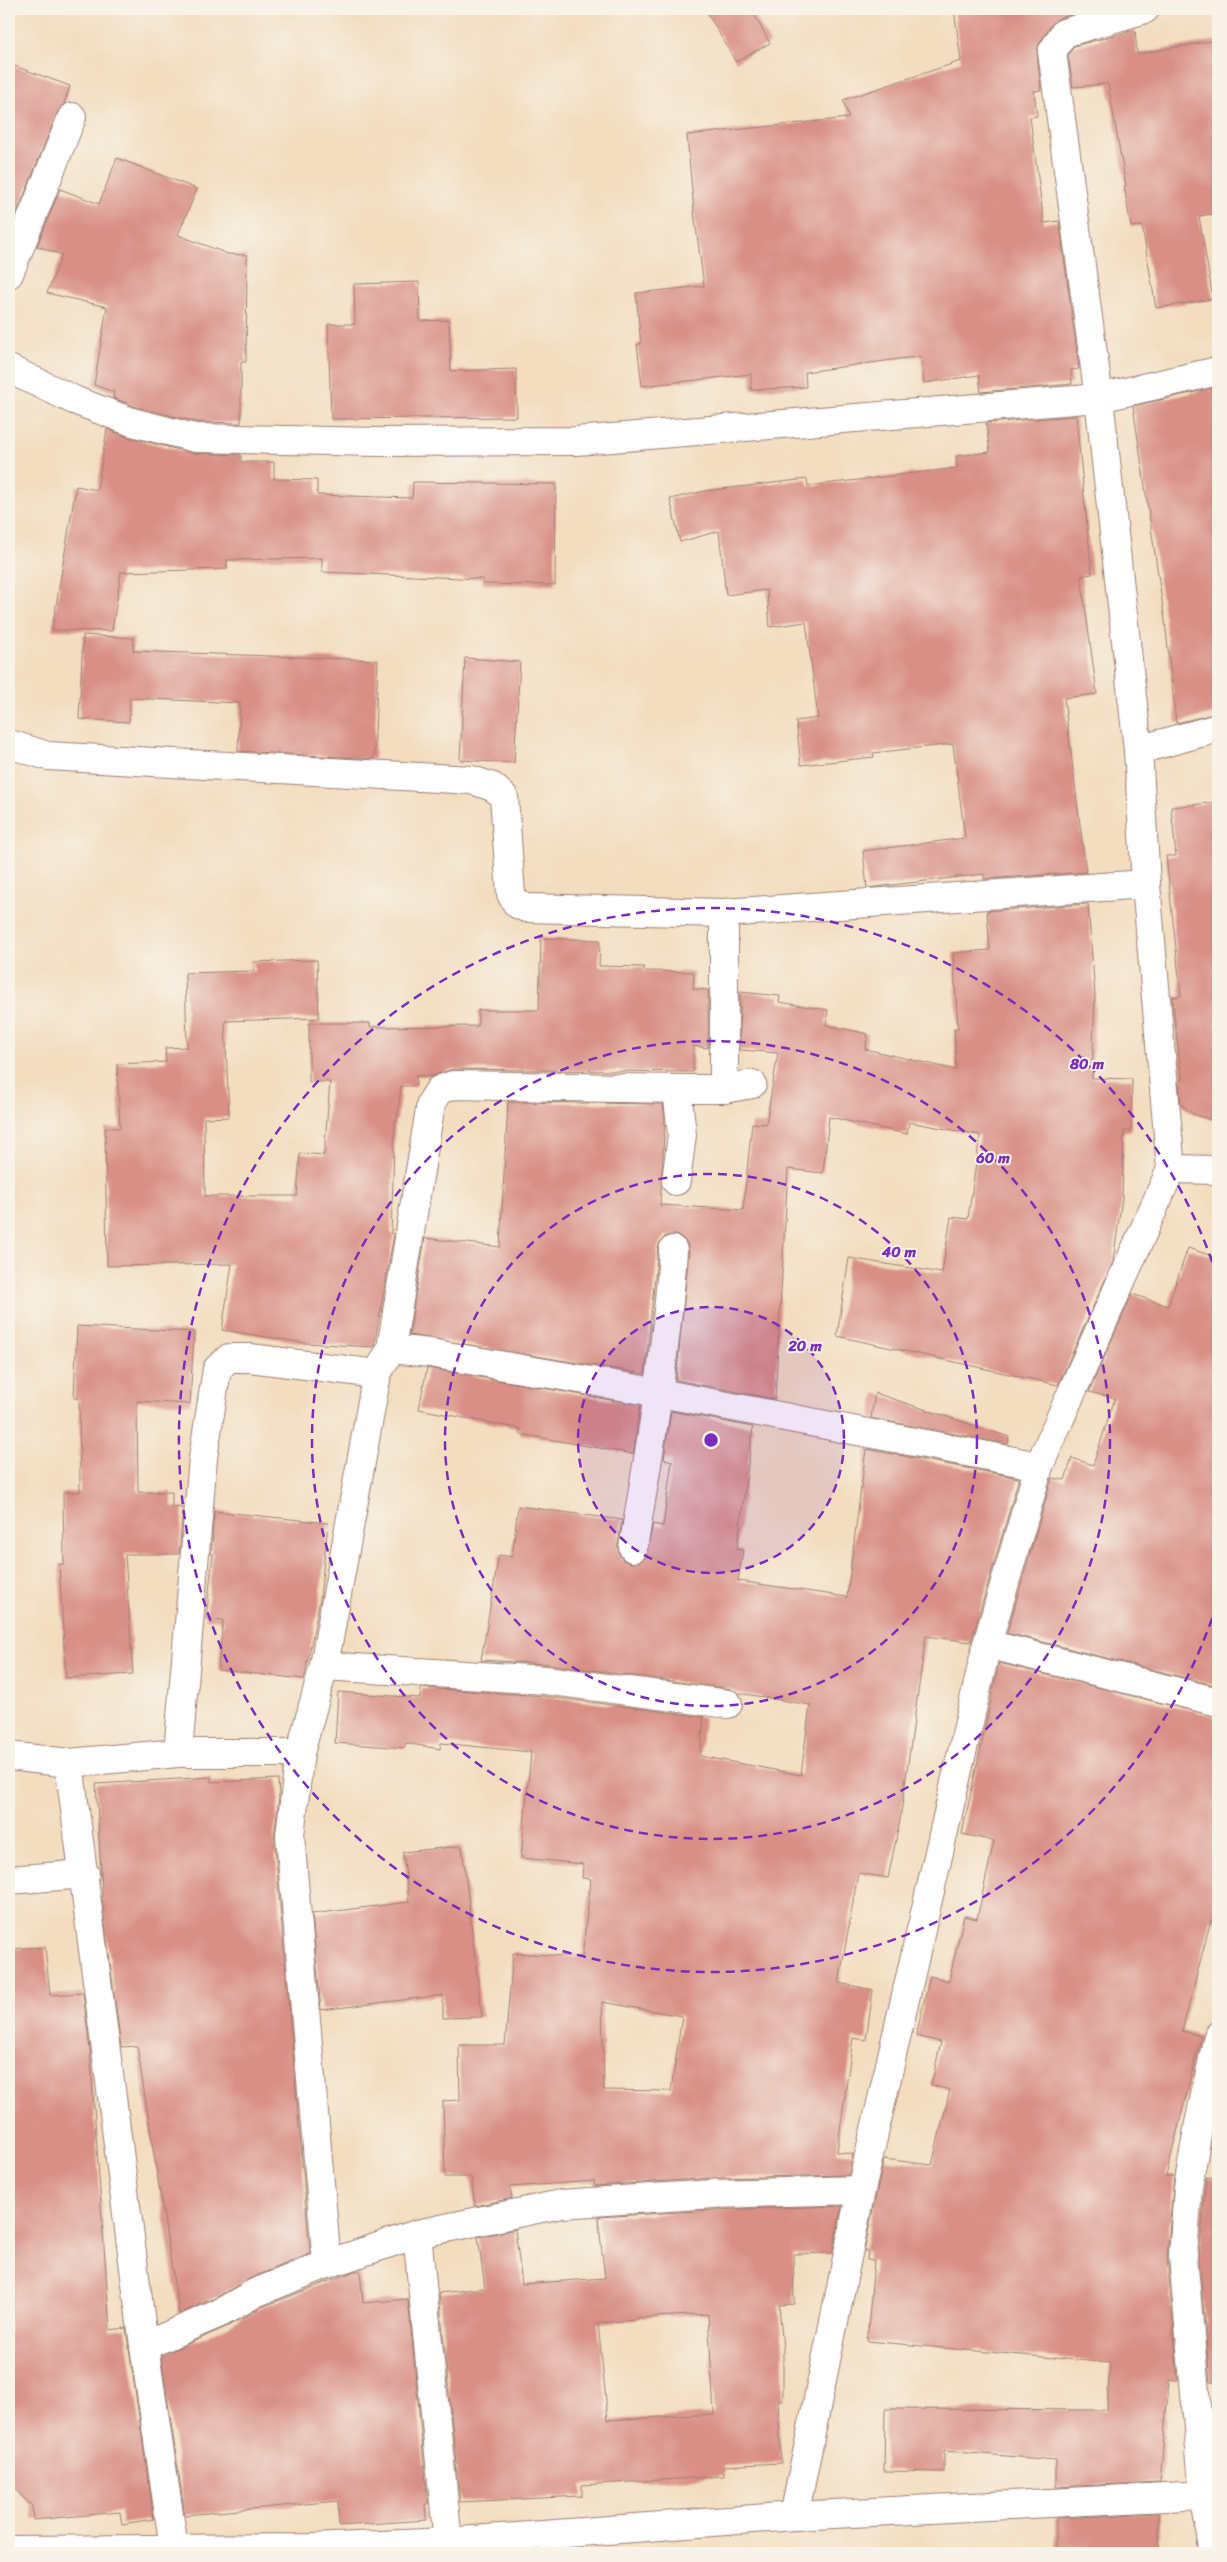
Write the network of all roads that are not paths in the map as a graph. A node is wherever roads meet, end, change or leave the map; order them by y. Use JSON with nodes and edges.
{"nodes":[{"id":1,"x":1144,"y":9,"type":"edge"},
{"id":2,"x":72,"y":118,"type":"dead end"},
{"id":3,"x":9,"y":274,"type":"edge"},
{"id":4,"x":9,"y":369,"type":"edge"},
{"id":5,"x":1218,"y":370,"type":"edge"},
{"id":6,"x":1099,"y":398,"type":"junction"},
{"id":7,"x":1218,"y":728,"type":"edge"},
{"id":8,"x":9,"y":744,"type":"edge"},
{"id":9,"x":1138,"y":750,"type":"junction"},
{"id":10,"x":1146,"y":884,"type":"junction"},
{"id":11,"x":724,"y":913,"type":"junction"},
{"id":12,"x":752,"y":1084,"type":"dead end"},
{"id":13,"x":677,"y":1089,"type":"junction"},
{"id":14,"x":724,"y":1089,"type":"junction"},
{"id":15,"x":1171,"y":1169,"type":"junction"},
{"id":16,"x":1218,"y":1170,"type":"edge"},
{"id":17,"x":676,"y":1181,"type":"dead end"},
{"id":18,"x":673,"y":1250,"type":"dead end"},
{"id":19,"x":391,"y":1349,"type":"junction"},
{"id":20,"x":376,"y":1374,"type":"junction"},
{"id":21,"x":660,"y":1393,"type":"junction"},
{"id":22,"x":1039,"y":1466,"type":"junction"},
{"id":23,"x":633,"y":1548,"type":"dead end"},
{"id":24,"x":987,"y":1644,"type":"junction"},
{"id":25,"x":324,"y":1666,"type":"junction"},
{"id":26,"x":1218,"y":1702,"type":"edge"},
{"id":27,"x":728,"y":1704,"type":"dead end"},
{"id":28,"x":178,"y":1753,"type":"junction"},
{"id":29,"x":300,"y":1753,"type":"junction"},
{"id":30,"x":9,"y":1756,"type":"edge"},
{"id":31,"x":69,"y":1763,"type":"junction"},
{"id":32,"x":85,"y":1874,"type":"junction"},
{"id":33,"x":9,"y":1880,"type":"edge"},
{"id":34,"x":1218,"y":2036,"type":"edge"},
{"id":35,"x":861,"y":2190,"type":"junction"},
{"id":36,"x":417,"y":2234,"type":"junction"},
{"id":37,"x":327,"y":2264,"type":"junction"},
{"id":38,"x":144,"y":2346,"type":"junction"},
{"id":39,"x":1211,"y":2494,"type":"edge"},
{"id":40,"x":794,"y":2516,"type":"junction"},
{"id":41,"x":448,"y":2542,"type":"junction"},
{"id":42,"x":174,"y":2548,"type":"junction"},
{"id":43,"x":9,"y":2550,"type":"edge"},
{"id":44,"x":1214,"y":2553,"type":"edge"}],
"edges":[{"from":1,"to":6,"type":"street"},
{"from":2,"to":3,"type":"street"},
{"from":4,"to":6,"type":"street"},
{"from":5,"to":6,"type":"street"},
{"from":6,"to":9,"type":"street"},
{"from":7,"to":9,"type":"street"},
{"from":8,"to":11,"type":"street"},
{"from":9,"to":10,"type":"street"},
{"from":10,"to":11,"type":"street"},
{"from":10,"to":15,"type":"street"},
{"from":11,"to":14,"type":"street"},
{"from":12,"to":14,"type":"street"},
{"from":13,"to":14,"type":"street"},
{"from":13,"to":17,"type":"street"},
{"from":13,"to":19,"type":"street"},
{"from":15,"to":16,"type":"street"},
{"from":15,"to":22,"type":"street"},
{"from":18,"to":21,"type":"street"},
{"from":19,"to":20,"type":"street"},
{"from":19,"to":21,"type":"street"},
{"from":20,"to":25,"type":"street"},
{"from":20,"to":28,"type":"street"},
{"from":21,"to":22,"type":"street"},
{"from":21,"to":23,"type":"street"},
{"from":22,"to":24,"type":"street"},
{"from":24,"to":26,"type":"street"},
{"from":24,"to":35,"type":"street"},
{"from":25,"to":27,"type":"street"},
{"from":25,"to":29,"type":"street"},
{"from":28,"to":29,"type":"street"},
{"from":28,"to":31,"type":"street"},
{"from":29,"to":37,"type":"street"},
{"from":30,"to":31,"type":"street"},
{"from":31,"to":32,"type":"street"},
{"from":32,"to":33,"type":"street"},
{"from":32,"to":38,"type":"street"},
{"from":34,"to":39,"type":"street"},
{"from":35,"to":36,"type":"street"},
{"from":35,"to":40,"type":"street"},
{"from":36,"to":37,"type":"street"},
{"from":36,"to":41,"type":"street"},
{"from":37,"to":38,"type":"street"},
{"from":38,"to":42,"type":"street"},
{"from":39,"to":40,"type":"street"},
{"from":39,"to":44,"type":"street"},
{"from":40,"to":41,"type":"street"},
{"from":41,"to":42,"type":"street"},
{"from":42,"to":43,"type":"street"}]}
